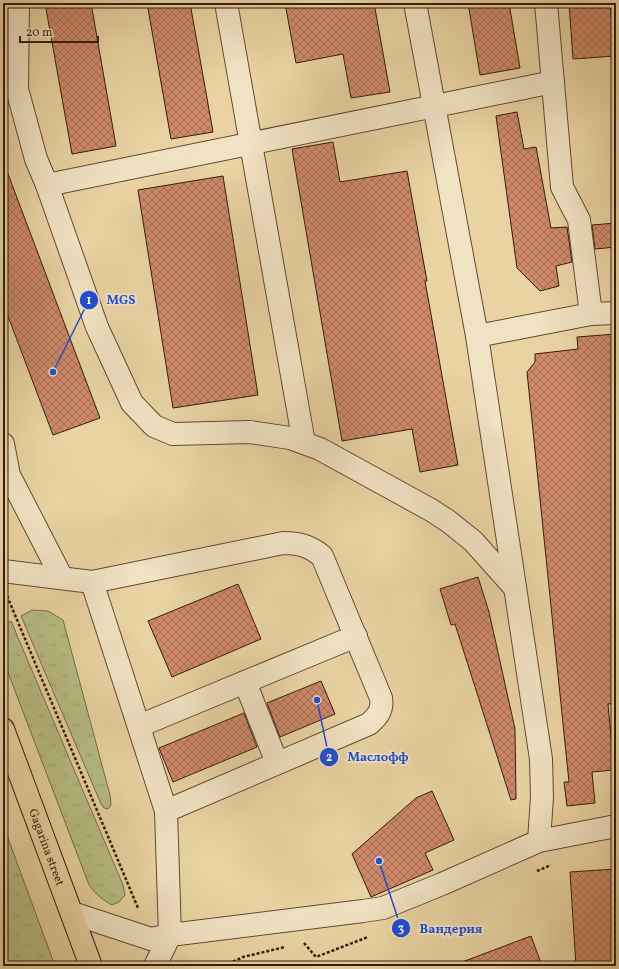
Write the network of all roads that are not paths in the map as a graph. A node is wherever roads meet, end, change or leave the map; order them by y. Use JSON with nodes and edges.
{"nodes":[{"id":1,"x":18,"y":3,"type":"edge"},
{"id":2,"x":226,"y":3,"type":"edge"},
{"id":3,"x":415,"y":3,"type":"edge"},
{"id":4,"x":546,"y":3,"type":"edge"},
{"id":5,"x":10,"y":50,"type":"edge"},
{"id":6,"x":553,"y":82,"type":"junction"},
{"id":7,"x":434,"y":106,"type":"junction"},
{"id":8,"x":251,"y":144,"type":"junction"},
{"id":9,"x":47,"y":185,"type":"junction"},
{"id":10,"x":616,"y":313,"type":"edge"},
{"id":11,"x":591,"y":314,"type":"junction"},
{"id":12,"x":477,"y":336,"type":"junction"},
{"id":13,"x":304,"y":443,"type":"junction"},
{"id":14,"x":3,"y":444,"type":"edge"},
{"id":15,"x":3,"y":571,"type":"edge"},
{"id":16,"x":62,"y":578,"type":"junction"},
{"id":17,"x":92,"y":582,"type":"junction"},
{"id":18,"x":515,"y":588,"type":"junction"},
{"id":19,"x":356,"y":636,"type":"junction"},
{"id":20,"x":245,"y":682,"type":"junction"},
{"id":21,"x":139,"y":726,"type":"junction"},
{"id":22,"x":3,"y":729,"type":"edge"},
{"id":23,"x":277,"y":763,"type":"junction"},
{"id":24,"x":166,"y":811,"type":"junction"},
{"id":25,"x":616,"y":826,"type":"edge"},
{"id":26,"x":539,"y":841,"type":"junction"},
{"id":27,"x":72,"y":913,"type":"junction"},
{"id":28,"x":160,"y":937,"type":"junction"},
{"id":29,"x":91,"y":966,"type":"edge"},
{"id":30,"x":155,"y":966,"type":"edge"}],
"edges":[{"from":1,"to":5,"type":"lane"},
{"from":2,"to":8,"type":"lane"},
{"from":3,"to":7,"type":"lane"},
{"from":4,"to":6,"type":"lane"},
{"from":5,"to":9,"type":"lane"},
{"from":6,"to":7,"type":"lane"},
{"from":6,"to":11,"type":"lane"},
{"from":7,"to":8,"type":"lane"},
{"from":7,"to":12,"type":"lane"},
{"from":8,"to":9,"type":"lane"},
{"from":8,"to":13,"type":"lane"},
{"from":9,"to":13,"type":"lane"},
{"from":10,"to":11,"type":"lane"},
{"from":11,"to":12,"type":"lane"},
{"from":12,"to":18,"type":"lane"},
{"from":13,"to":18,"type":"lane"},
{"from":14,"to":16,"type":"lane"},
{"from":15,"to":16,"type":"lane"},
{"from":16,"to":17,"type":"lane"},
{"from":17,"to":19,"type":"lane"},
{"from":17,"to":21,"type":"lane"},
{"from":18,"to":26,"type":"lane"},
{"from":19,"to":20,"type":"lane"},
{"from":19,"to":23,"type":"lane"},
{"from":20,"to":21,"type":"lane"},
{"from":20,"to":23,"type":"lane"},
{"from":21,"to":24,"type":"lane"},
{"from":22,"to":27,"type":"main road","name":"Gagarina street"},
{"from":23,"to":24,"type":"lane"},
{"from":24,"to":28,"type":"lane"},
{"from":25,"to":26,"type":"lane"},
{"from":26,"to":28,"type":"lane"},
{"from":27,"to":28,"type":"lane"},
{"from":27,"to":29,"type":"main road","name":"Gagarina street"},
{"from":28,"to":30,"type":"lane"}]}
